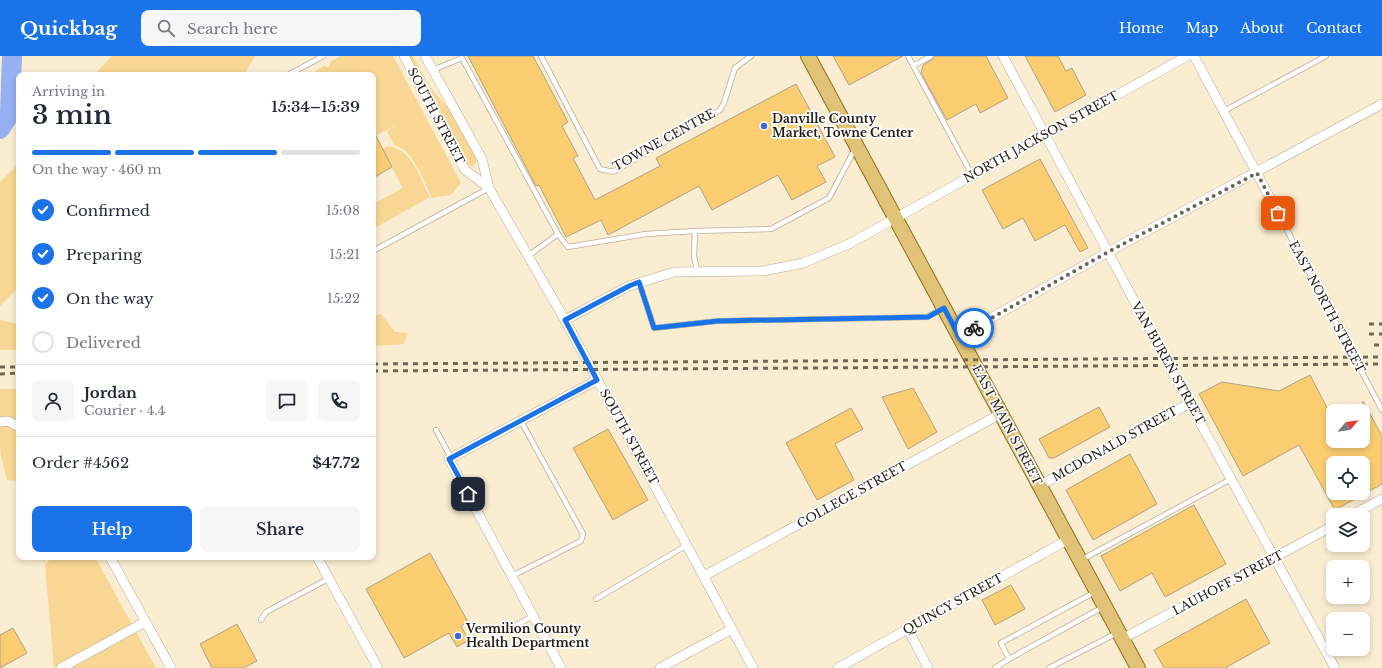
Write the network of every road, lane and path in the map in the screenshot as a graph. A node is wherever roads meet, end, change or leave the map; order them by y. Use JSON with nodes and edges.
{"nodes":[{"id":1,"x":323,"y":56,"type":"edge"},
{"id":2,"x":404,"y":56,"type":"edge"},
{"id":3,"x":425,"y":56,"type":"edge"},
{"id":4,"x":541,"y":56,"type":"edge"},
{"id":5,"x":751,"y":56,"type":"edge"},
{"id":6,"x":808,"y":56,"type":"edge"},
{"id":7,"x":908,"y":56,"type":"edge"},
{"id":8,"x":931,"y":56,"type":"edge"},
{"id":9,"x":1004,"y":56,"type":"edge"},
{"id":10,"x":1187,"y":56,"type":"edge"},
{"id":11,"x":1194,"y":56,"type":"edge"},
{"id":12,"x":1326,"y":56,"type":"edge"},
{"id":13,"x":913,"y":66,"type":"junction"},
{"id":14,"x":433,"y":70,"type":"junction"},
{"id":15,"x":294,"y":72,"type":"edge"},
{"id":16,"x":1382,"y":104,"type":"edge"},
{"id":17,"x":1224,"y":111,"type":"junction"},
{"id":18,"x":1046,"y":134,"type":"junction"},
{"id":19,"x":856,"y":146,"type":"junction"},
{"id":20,"x":1257,"y":173,"type":"junction"},
{"id":21,"x":972,"y":175,"type":"junction"},
{"id":22,"x":489,"y":188,"type":"junction"},
{"id":23,"x":1278,"y":213,"type":"joint"},
{"id":24,"x":895,"y":218,"type":"junction"},
{"id":25,"x":695,"y":232,"type":"junction"},
{"id":26,"x":558,"y":234,"type":"junction"},
{"id":27,"x":376,"y":249,"type":"edge"},
{"id":28,"x":1108,"y":252,"type":"junction"},
{"id":29,"x":528,"y":256,"type":"junction"},
{"id":30,"x":697,"y":270,"type":"junction"},
{"id":31,"x":639,"y":282,"type":"junction"},
{"id":32,"x":944,"y":308,"type":"junction"},
{"id":33,"x":565,"y":320,"type":"junction"},
{"id":34,"x":959,"y":336,"type":"junction"},
{"id":35,"x":597,"y":380,"type":"junction"},
{"id":36,"x":1190,"y":403,"type":"junction"},
{"id":37,"x":1382,"y":410,"type":"edge"},
{"id":38,"x":1000,"y":414,"type":"junction"},
{"id":39,"x":521,"y":420,"type":"junction"},
{"id":40,"x":0,"y":422,"type":"edge"},
{"id":41,"x":16,"y":425,"type":"edge"},
{"id":42,"x":436,"y":430,"type":"dead end"},
{"id":43,"x":450,"y":458,"type":"junction"},
{"id":44,"x":1231,"y":479,"type":"junction"},
{"id":45,"x":1039,"y":486,"type":"junction"},
{"id":46,"x":1382,"y":499,"type":"edge"},
{"id":47,"x":1365,"y":508,"type":"edge"},
{"id":48,"x":1326,"y":530,"type":"edge"},
{"id":49,"x":1069,"y":539,"type":"junction"},
{"id":50,"x":687,"y":545,"type":"junction"},
{"id":51,"x":1274,"y":558,"type":"junction"},
{"id":52,"x":112,"y":560,"type":"edge"},
{"id":53,"x":318,"y":560,"type":"edge"},
{"id":54,"x":1080,"y":561,"type":"junction"},
{"id":55,"x":512,"y":576,"type":"junction"},
{"id":56,"x":704,"y":576,"type":"junction"},
{"id":57,"x":328,"y":579,"type":"junction"},
{"id":58,"x":1096,"y":591,"type":"junction"},
{"id":59,"x":596,"y":599,"type":"dead end"},
{"id":60,"x":1104,"y":606,"type":"junction"},
{"id":61,"x":533,"y":616,"type":"junction"},
{"id":62,"x":261,"y":620,"type":"dead end"},
{"id":63,"x":146,"y":622,"type":"junction"},
{"id":64,"x":732,"y":629,"type":"junction"},
{"id":65,"x":908,"y":629,"type":"junction"},
{"id":66,"x":497,"y":636,"type":"dead end"},
{"id":67,"x":1120,"y":636,"type":"junction"},
{"id":68,"x":1009,"y":660,"type":"junction"},
{"id":69,"x":849,"y":665,"type":"edge"},
{"id":70,"x":61,"y":668,"type":"edge"},
{"id":71,"x":171,"y":668,"type":"edge"},
{"id":72,"x":378,"y":668,"type":"edge"},
{"id":73,"x":561,"y":668,"type":"edge"},
{"id":74,"x":660,"y":668,"type":"edge"},
{"id":75,"x":753,"y":668,"type":"edge"},
{"id":76,"x":838,"y":668,"type":"edge"},
{"id":77,"x":928,"y":668,"type":"edge"},
{"id":78,"x":995,"y":668,"type":"edge"},
{"id":79,"x":1049,"y":668,"type":"edge"},
{"id":80,"x":1138,"y":668,"type":"edge"},
{"id":81,"x":1335,"y":668,"type":"edge"}],
"edges":[{"from":1,"to":15,"type":"lane"},
{"from":2,"to":22,"type":"street","name":"SOUTH STREET"},
{"from":3,"to":14,"type":"street","name":"SOUTH STREET"},
{"from":4,"to":5,"type":"lane","name":"TOWNE CENTRE"},
{"from":6,"to":19,"type":"main road","name":"EAST MAIN STREET"},
{"from":7,"to":13,"type":"lane"},
{"from":8,"to":13,"type":"lane"},
{"from":9,"to":18,"type":"street","name":"VAN BUREN STREET"},
{"from":10,"to":18,"type":"street","name":"NORTH JACKSON STREET"},
{"from":11,"to":17,"type":"street","name":"EAST NORTH STREET"},
{"from":12,"to":17,"type":"lane"},
{"from":13,"to":21,"type":"lane"},
{"from":14,"to":22,"type":"street","name":"SOUTH STREET"},
{"from":14,"to":26,"type":"lane"},
{"from":16,"to":20,"type":"street"},
{"from":17,"to":20,"type":"street","name":"EAST NORTH STREET"},
{"from":18,"to":21,"type":"street","name":"NORTH JACKSON STREET"},
{"from":18,"to":28,"type":"street","name":"VAN BUREN STREET"},
{"from":19,"to":24,"type":"main road","name":"EAST MAIN STREET"},
{"from":19,"to":25,"type":"lane"},
{"from":20,"to":23,"type":"street","name":"EAST NORTH STREET"},
{"from":20,"to":28,"type":"street"},
{"from":21,"to":24,"type":"street","name":"NORTH JACKSON STREET"},
{"from":22,"to":27,"type":"lane"},
{"from":22,"to":29,"type":"street","name":"SOUTH STREET"},
{"from":23,"to":37,"type":"lane","name":"EAST NORTH STREET"},
{"from":24,"to":30,"type":"street","name":"NORTH JACKSON STREET"},
{"from":24,"to":32,"type":"main road","name":"EAST MAIN STREET"},
{"from":25,"to":26,"type":"lane"},
{"from":25,"to":30,"type":"lane"},
{"from":26,"to":29,"type":"lane"},
{"from":28,"to":34,"type":"street"},
{"from":28,"to":36,"type":"street","name":"VAN BUREN STREET"},
{"from":29,"to":33,"type":"street","name":"SOUTH STREET"},
{"from":30,"to":31,"type":"street","name":"NORTH JACKSON STREET"},
{"from":31,"to":32,"type":"lane"},
{"from":31,"to":33,"type":"street","name":"NORTH JACKSON STREET"},
{"from":32,"to":34,"type":"main road","name":"EAST MAIN STREET"},
{"from":33,"to":35,"type":"street","name":"SOUTH STREET"},
{"from":34,"to":38,"type":"main road","name":"EAST MAIN STREET"},
{"from":35,"to":39,"type":"street"},
{"from":35,"to":50,"type":"street","name":"SOUTH STREET"},
{"from":36,"to":44,"type":"street","name":"VAN BUREN STREET"},
{"from":36,"to":45,"type":"street","name":"MCDONALD STREET"},
{"from":38,"to":45,"type":"main road","name":"EAST MAIN STREET"},
{"from":38,"to":56,"type":"street","name":"COLLEGE STREET"},
{"from":39,"to":43,"type":"street"},
{"from":39,"to":55,"type":"lane"},
{"from":40,"to":41,"type":"street"},
{"from":42,"to":43,"type":"lane"},
{"from":43,"to":55,"type":"street"},
{"from":44,"to":51,"type":"street","name":"VAN BUREN STREET"},
{"from":44,"to":54,"type":"lane"},
{"from":45,"to":49,"type":"main road","name":"EAST MAIN STREET"},
{"from":46,"to":47,"type":"street"},
{"from":48,"to":51,"type":"street","name":"LAUHOFF STREET"},
{"from":49,"to":54,"type":"main road","name":"EAST MAIN STREET"},
{"from":49,"to":65,"type":"street","name":"QUINCY STREET"},
{"from":50,"to":56,"type":"street","name":"SOUTH STREET"},
{"from":50,"to":59,"type":"lane"},
{"from":51,"to":67,"type":"street","name":"LAUHOFF STREET"},
{"from":51,"to":81,"type":"street","name":"VAN BUREN STREET"},
{"from":52,"to":63,"type":"street"},
{"from":53,"to":57,"type":"street"},
{"from":54,"to":58,"type":"main road","name":"EAST MAIN STREET"},
{"from":55,"to":61,"type":"street"},
{"from":56,"to":64,"type":"street","name":"SOUTH STREET"},
{"from":57,"to":62,"type":"lane"},
{"from":57,"to":72,"type":"street"},
{"from":58,"to":60,"type":"main road","name":"EAST MAIN STREET"},
{"from":58,"to":68,"type":"lane"},
{"from":60,"to":67,"type":"main road","name":"EAST MAIN STREET"},
{"from":60,"to":68,"type":"lane"},
{"from":61,"to":66,"type":"lane"},
{"from":61,"to":73,"type":"street"},
{"from":63,"to":70,"type":"street"},
{"from":63,"to":71,"type":"street"},
{"from":64,"to":74,"type":"street"},
{"from":64,"to":75,"type":"street","name":"SOUTH STREET"},
{"from":65,"to":69,"type":"street","name":"QUINCY STREET"},
{"from":65,"to":77,"type":"street"},
{"from":67,"to":79,"type":"lane"},
{"from":67,"to":80,"type":"main road","name":"EAST MAIN STREET"},
{"from":68,"to":78,"type":"lane"},
{"from":69,"to":76,"type":"street","name":"QUINCY STREET"}]}
